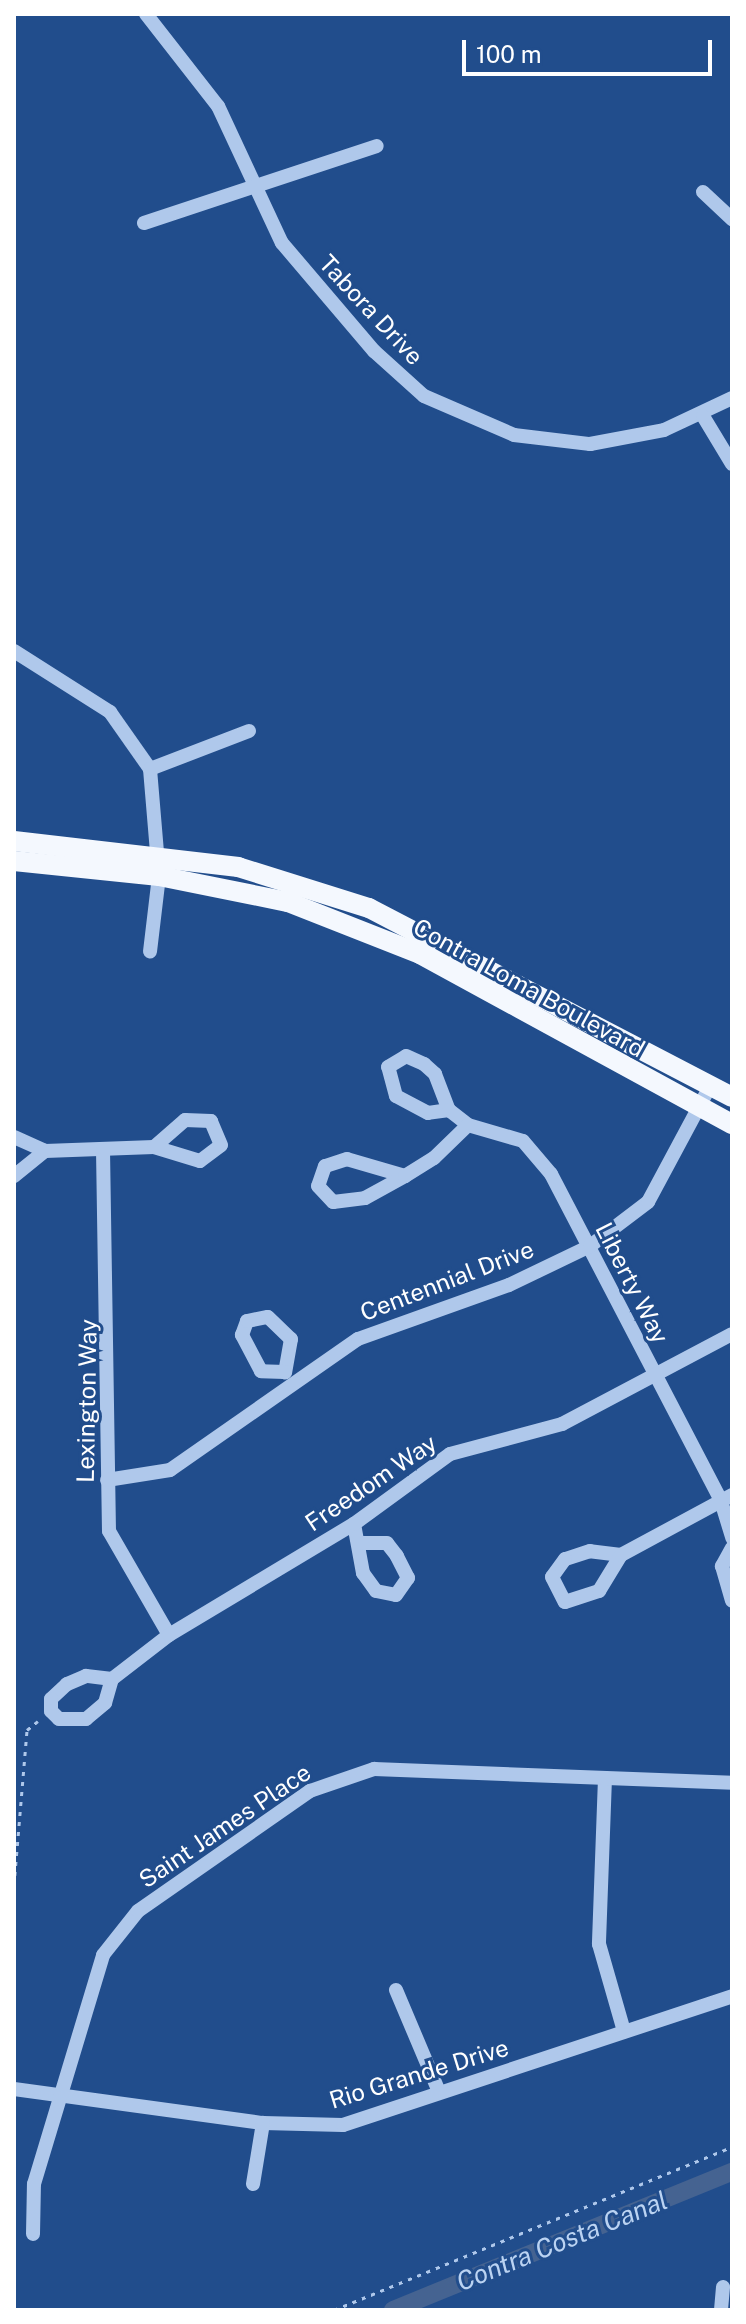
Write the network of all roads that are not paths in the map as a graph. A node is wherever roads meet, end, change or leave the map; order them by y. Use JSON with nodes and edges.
{"nodes":[{"id":1,"x":146,"y":14,"type":"edge"},
{"id":2,"x":377,"y":146,"type":"dead end"},
{"id":3,"x":254,"y":186,"type":"junction"},
{"id":4,"x":703,"y":192,"type":"dead end"},
{"id":5,"x":732,"y":219,"type":"edge"},
{"id":6,"x":144,"y":223,"type":"dead end"},
{"id":7,"x":732,"y":398,"type":"edge"},
{"id":8,"x":703,"y":416,"type":"junction"},
{"id":9,"x":732,"y":464,"type":"edge"},
{"id":10,"x":14,"y":651,"type":"edge"},
{"id":11,"x":249,"y":731,"type":"dead end"},
{"id":12,"x":150,"y":769,"type":"junction"},
{"id":13,"x":14,"y":841,"type":"edge"},
{"id":14,"x":14,"y":861,"type":"edge"},
{"id":15,"x":157,"y":866,"type":"junction"},
{"id":16,"x":150,"y":951,"type":"dead end"},
{"id":17,"x":709,"y":1088,"type":"junction"},
{"id":18,"x":732,"y":1097,"type":"edge"},
{"id":19,"x":449,"y":1110,"type":"junction"},
{"id":20,"x":699,"y":1111,"type":"junction"},
{"id":21,"x":732,"y":1124,"type":"edge"},
{"id":22,"x":468,"y":1125,"type":"junction"},
{"id":23,"x":14,"y":1137,"type":"edge"},
{"id":24,"x":154,"y":1147,"type":"dead end"},
{"id":25,"x":103,"y":1150,"type":"junction"},
{"id":26,"x":45,"y":1151,"type":"junction"},
{"id":27,"x":14,"y":1176,"type":"edge"},
{"id":28,"x":405,"y":1176,"type":"junction"},
{"id":29,"x":590,"y":1246,"type":"junction"},
{"id":30,"x":732,"y":1334,"type":"edge"},
{"id":31,"x":285,"y":1372,"type":"dead end"},
{"id":32,"x":656,"y":1379,"type":"junction"},
{"id":33,"x":294,"y":1386,"type":"junction"},
{"id":34,"x":107,"y":1480,"type":"junction"},
{"id":35,"x":726,"y":1498,"type":"edge"},
{"id":36,"x":354,"y":1524,"type":"junction"},
{"id":37,"x":732,"y":1538,"type":"edge"},
{"id":38,"x":363,"y":1543,"type":"dead end"},
{"id":39,"x":732,"y":1548,"type":"edge"},
{"id":40,"x":621,"y":1555,"type":"junction"},
{"id":41,"x":732,"y":1601,"type":"edge"},
{"id":42,"x":169,"y":1635,"type":"junction"},
{"id":43,"x":112,"y":1679,"type":"junction"},
{"id":44,"x":605,"y":1778,"type":"junction"},
{"id":45,"x":732,"y":1783,"type":"edge"},
{"id":46,"x":396,"y":1990,"type":"dead end"},
{"id":47,"x":732,"y":1996,"type":"edge"},
{"id":48,"x":624,"y":2031,"type":"junction"},
{"id":49,"x":14,"y":2089,"type":"edge"},
{"id":50,"x":439,"y":2092,"type":"junction"},
{"id":51,"x":62,"y":2096,"type":"junction"},
{"id":52,"x":263,"y":2123,"type":"junction"},
{"id":53,"x":253,"y":2184,"type":"dead end"},
{"id":54,"x":33,"y":2234,"type":"dead end"},
{"id":55,"x":723,"y":2287,"type":"dead end"},
{"id":56,"x":721,"y":2310,"type":"edge"}],
"edges":[{"from":1,"to":3,"type":"street","name":"Tabora Drive"},
{"from":2,"to":3,"type":"street"},
{"from":3,"to":6,"type":"street"},
{"from":3,"to":8,"type":"street","name":"Tabora Drive"},
{"from":4,"to":5,"type":"street"},
{"from":7,"to":8,"type":"street","name":"Tabora Drive"},
{"from":8,"to":9,"type":"street"},
{"from":10,"to":12,"type":"street"},
{"from":11,"to":12,"type":"street"},
{"from":12,"to":15,"type":"street"},
{"from":13,"to":15,"type":"main road","name":"Contra Loma Boulevard"},
{"from":14,"to":15,"type":"main road","name":"Contra Loma Boulevard"},
{"from":15,"to":16,"type":"street"},
{"from":15,"to":17,"type":"main road","name":"Contra Loma Boulevard"},
{"from":15,"to":20,"type":"main road","name":"Contra Loma Boulevard"},
{"from":17,"to":18,"type":"main road","name":"Contra Loma Boulevard"},
{"from":17,"to":20,"type":"street","name":"Centennial Drive"},
{"from":19,"to":19,"type":"street"},
{"from":19,"to":22,"type":"street"},
{"from":20,"to":21,"type":"main road","name":"Contra Loma Boulevard"},
{"from":20,"to":29,"type":"street","name":"Centennial Drive"},
{"from":22,"to":28,"type":"street"},
{"from":22,"to":29,"type":"street","name":"Liberty Way"},
{"from":23,"to":26,"type":"street"},
{"from":24,"to":25,"type":"street"},
{"from":25,"to":26,"type":"street"},
{"from":25,"to":34,"type":"street","name":"Lexington Way"},
{"from":26,"to":27,"type":"street"},
{"from":28,"to":28,"type":"street"},
{"from":29,"to":32,"type":"street","name":"Liberty Way"},
{"from":29,"to":33,"type":"street","name":"Centennial Drive"},
{"from":30,"to":32,"type":"street","name":"Freedom Way"},
{"from":31,"to":33,"type":"street"},
{"from":32,"to":35,"type":"street","name":"Liberty Way"},
{"from":32,"to":36,"type":"street","name":"Freedom Way"},
{"from":33,"to":34,"type":"street","name":"Centennial Drive"},
{"from":34,"to":42,"type":"street","name":"Lexington Way"},
{"from":35,"to":37,"type":"street","name":"Liberty Way"},
{"from":35,"to":40,"type":"street"},
{"from":36,"to":38,"type":"street"},
{"from":36,"to":42,"type":"street","name":"Freedom Way"},
{"from":39,"to":41,"type":"street"},
{"from":40,"to":40,"type":"street"},
{"from":42,"to":43,"type":"street","name":"Freedom Way"},
{"from":43,"to":43,"type":"street"},
{"from":44,"to":45,"type":"street","name":"Saint James Place"},
{"from":44,"to":48,"type":"street"},
{"from":44,"to":51,"type":"street","name":"Saint James Place"},
{"from":46,"to":50,"type":"street"},
{"from":47,"to":48,"type":"street","name":"Rio Grande Drive"},
{"from":48,"to":50,"type":"street","name":"Rio Grande Drive"},
{"from":49,"to":51,"type":"street","name":"Rio Grande Drive"},
{"from":50,"to":52,"type":"street","name":"Rio Grande Drive"},
{"from":51,"to":52,"type":"street","name":"Rio Grande Drive"},
{"from":51,"to":54,"type":"street","name":"Saint James Place"},
{"from":52,"to":53,"type":"street"},
{"from":55,"to":56,"type":"street"}]}
